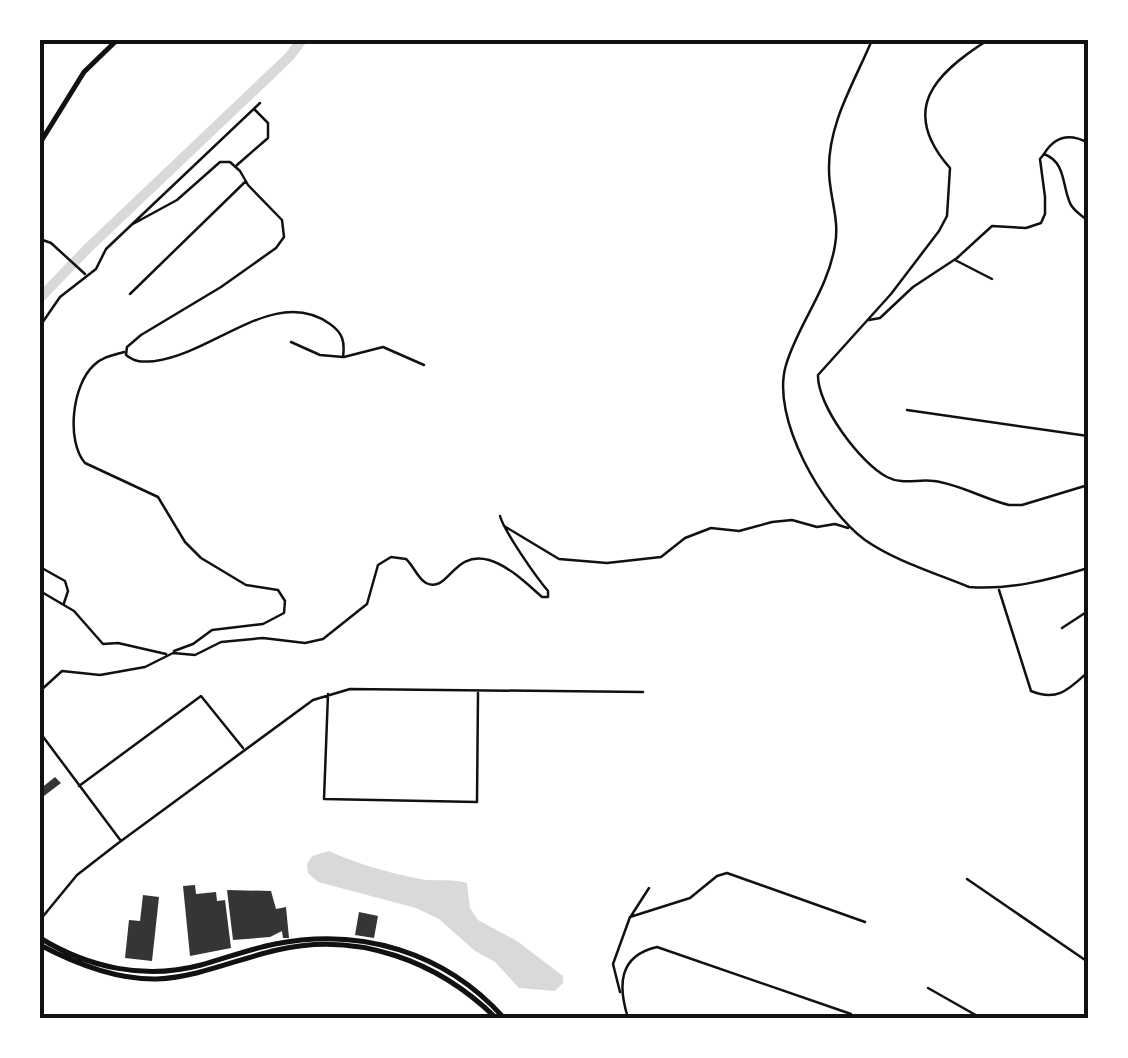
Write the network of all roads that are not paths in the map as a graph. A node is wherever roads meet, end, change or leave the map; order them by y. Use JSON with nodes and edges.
{"nodes":[{"id":1,"x":117,"y":40,"type":"edge"},
{"id":2,"x":872,"y":40,"type":"edge"},
{"id":3,"x":988,"y":40,"type":"edge"},
{"id":4,"x":260,"y":103,"type":"dead end"},
{"id":5,"x":254,"y":109,"type":"junction"},
{"id":6,"x":40,"y":143,"type":"edge"},
{"id":7,"x":1088,"y":143,"type":"edge"},
{"id":8,"x":1044,"y":154,"type":"junction"},
{"id":9,"x":236,"y":166,"type":"junction"},
{"id":10,"x":246,"y":181,"type":"junction"},
{"id":11,"x":1088,"y":221,"type":"edge"},
{"id":12,"x":132,"y":225,"type":"junction"},
{"id":13,"x":40,"y":239,"type":"edge"},
{"id":14,"x":955,"y":260,"type":"junction"},
{"id":15,"x":87,"y":275,"type":"junction"},
{"id":16,"x":992,"y":280,"type":"dead end"},
{"id":17,"x":130,"y":294,"type":"dead end"},
{"id":18,"x":867,"y":320,"type":"junction"},
{"id":19,"x":40,"y":326,"type":"edge"},
{"id":20,"x":291,"y":342,"type":"dead end"},
{"id":21,"x":126,"y":352,"type":"junction"},
{"id":22,"x":343,"y":357,"type":"junction"},
{"id":23,"x":424,"y":365,"type":"dead end"},
{"id":24,"x":906,"y":410,"type":"dead end"},
{"id":25,"x":1088,"y":436,"type":"edge"},
{"id":26,"x":1088,"y":484,"type":"edge"},
{"id":27,"x":500,"y":516,"type":"dead end"},
{"id":28,"x":502,"y":526,"type":"junction"},
{"id":29,"x":852,"y":528,"type":"junction"},
{"id":30,"x":40,"y":568,"type":"edge"},
{"id":31,"x":1088,"y":568,"type":"edge"},
{"id":32,"x":999,"y":589,"type":"junction"},
{"id":33,"x":40,"y":591,"type":"edge"},
{"id":34,"x":64,"y":604,"type":"junction"},
{"id":35,"x":1088,"y":611,"type":"edge"},
{"id":36,"x":1062,"y":628,"type":"dead end"},
{"id":37,"x":169,"y":654,"type":"junction"},
{"id":38,"x":1088,"y":672,"type":"edge"},
{"id":39,"x":40,"y":692,"type":"edge"},
{"id":40,"x":478,"y":692,"type":"junction"},
{"id":41,"x":643,"y":692,"type":"dead end"},
{"id":42,"x":328,"y":694,"type":"junction"},
{"id":43,"x":41,"y":734,"type":"edge"},
{"id":44,"x":244,"y":750,"type":"junction"},
{"id":45,"x":79,"y":786,"type":"junction"},
{"id":46,"x":121,"y":841,"type":"junction"},
{"id":47,"x":966,"y":879,"type":"dead end"},
{"id":48,"x":649,"y":888,"type":"dead end"},
{"id":49,"x":630,"y":917,"type":"junction"},
{"id":50,"x":40,"y":920,"type":"edge"},
{"id":51,"x":865,"y":922,"type":"dead end"},
{"id":52,"x":40,"y":941,"type":"edge"},
{"id":53,"x":1088,"y":962,"type":"edge"},
{"id":54,"x":928,"y":988,"type":"dead end"},
{"id":55,"x":620,"y":992,"type":"junction"},
{"id":56,"x":851,"y":1014,"type":"dead end"},
{"id":57,"x":500,"y":1018,"type":"edge"},
{"id":58,"x":628,"y":1018,"type":"edge"},
{"id":59,"x":981,"y":1018,"type":"edge"}],
"edges":[{"from":1,"to":6,"type":"main road"},
{"from":2,"to":29,"type":"street"},
{"from":3,"to":18,"type":"street"},
{"from":4,"to":5,"type":"street"},
{"from":5,"to":9,"type":"street"},
{"from":5,"to":12,"type":"street"},
{"from":7,"to":8,"type":"street"},
{"from":8,"to":11,"type":"street"},
{"from":8,"to":14,"type":"street"},
{"from":9,"to":10,"type":"street"},
{"from":9,"to":12,"type":"street"},
{"from":10,"to":17,"type":"street"},
{"from":10,"to":21,"type":"street"},
{"from":12,"to":15,"type":"street"},
{"from":13,"to":15,"type":"street"},
{"from":14,"to":16,"type":"street"},
{"from":14,"to":18,"type":"street"},
{"from":15,"to":19,"type":"street"},
{"from":18,"to":26,"type":"street"},
{"from":20,"to":22,"type":"street"},
{"from":21,"to":22,"type":"street"},
{"from":21,"to":37,"type":"street"},
{"from":22,"to":23,"type":"street"},
{"from":24,"to":25,"type":"street"},
{"from":27,"to":28,"type":"street"},
{"from":28,"to":29,"type":"street"},
{"from":28,"to":37,"type":"street"},
{"from":29,"to":32,"type":"street"},
{"from":30,"to":34,"type":"street"},
{"from":31,"to":32,"type":"street"},
{"from":32,"to":38,"type":"street"},
{"from":33,"to":34,"type":"street"},
{"from":34,"to":37,"type":"street"},
{"from":35,"to":36,"type":"street"},
{"from":37,"to":39,"type":"street"},
{"from":40,"to":41,"type":"street"},
{"from":40,"to":42,"type":"street"},
{"from":40,"to":42,"type":"street"},
{"from":42,"to":44,"type":"street"},
{"from":43,"to":45,"type":"street"},
{"from":44,"to":45,"type":"street"},
{"from":44,"to":46,"type":"street"},
{"from":45,"to":46,"type":"street"},
{"from":46,"to":50,"type":"street"},
{"from":47,"to":53,"type":"street"},
{"from":48,"to":49,"type":"street"},
{"from":49,"to":51,"type":"street"},
{"from":49,"to":55,"type":"street"},
{"from":52,"to":57,"type":"main road"},
{"from":54,"to":59,"type":"street"},
{"from":55,"to":56,"type":"street"},
{"from":55,"to":58,"type":"street"}]}
